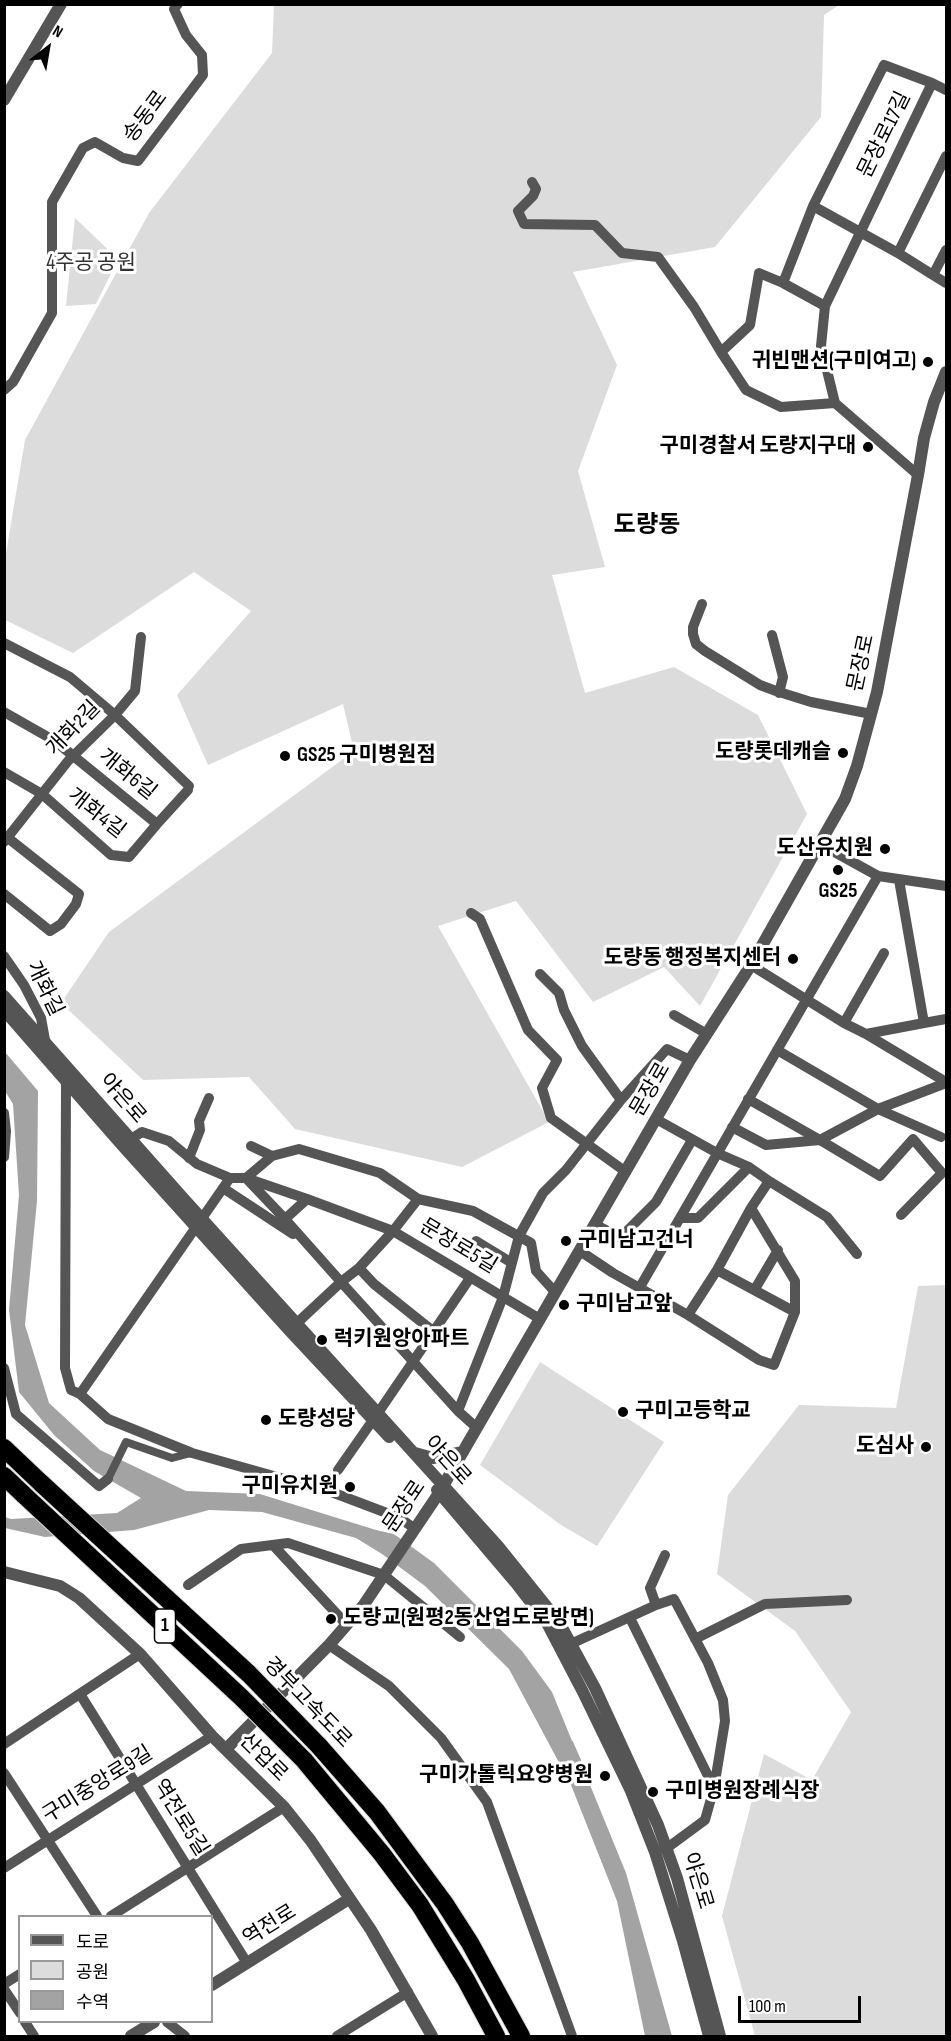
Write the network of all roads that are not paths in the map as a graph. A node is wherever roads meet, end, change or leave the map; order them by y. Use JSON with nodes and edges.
{"nodes":[{"id":1,"x":61,"y":4,"type":"edge"},
{"id":2,"x":178,"y":4,"type":"edge"},
{"id":3,"x":932,"y":83,"type":"junction"},
{"id":4,"x":946,"y":90,"type":"edge"},
{"id":5,"x":4,"y":100,"type":"edge"},
{"id":6,"x":946,"y":156,"type":"edge"},
{"id":7,"x":532,"y":182,"type":"dead end"},
{"id":8,"x":813,"y":206,"type":"junction"},
{"id":9,"x":861,"y":231,"type":"junction"},
{"id":10,"x":946,"y":250,"type":"edge"},
{"id":11,"x":898,"y":253,"type":"junction"},
{"id":12,"x":933,"y":274,"type":"junction"},
{"id":13,"x":946,"y":283,"type":"edge"},
{"id":14,"x":783,"y":284,"type":"junction"},
{"id":15,"x":825,"y":306,"type":"junction"},
{"id":16,"x":721,"y":352,"type":"junction"},
{"id":17,"x":946,"y":372,"type":"edge"},
{"id":18,"x":4,"y":390,"type":"edge"},
{"id":19,"x":835,"y":403,"type":"junction"},
{"id":20,"x":918,"y":475,"type":"junction"},
{"id":21,"x":702,"y":604,"type":"dead end"},
{"id":22,"x":772,"y":635,"type":"dead end"},
{"id":23,"x":141,"y":637,"type":"dead end"},
{"id":24,"x":4,"y":643,"type":"edge"},
{"id":25,"x":779,"y":693,"type":"junction"},
{"id":26,"x":4,"y":712,"type":"edge"},
{"id":27,"x":871,"y":714,"type":"junction"},
{"id":28,"x":115,"y":716,"type":"junction"},
{"id":29,"x":73,"y":755,"type":"junction"},
{"id":30,"x":4,"y":772,"type":"edge"},
{"id":31,"x":42,"y":794,"type":"junction"},
{"id":32,"x":157,"y":824,"type":"junction"},
{"id":33,"x":6,"y":840,"type":"edge"},
{"id":34,"x":820,"y":844,"type":"junction"},
{"id":35,"x":878,"y":876,"type":"junction"},
{"id":36,"x":898,"y":880,"type":"junction"},
{"id":37,"x":946,"y":886,"type":"edge"},
{"id":38,"x":4,"y":894,"type":"edge"},
{"id":39,"x":471,"y":913,"type":"dead end"},
{"id":40,"x":884,"y":953,"type":"dead end"},
{"id":41,"x":4,"y":956,"type":"edge"},
{"id":42,"x":751,"y":965,"type":"junction"},
{"id":43,"x":540,"y":974,"type":"dead end"},
{"id":44,"x":4,"y":996,"type":"edge"},
{"id":45,"x":807,"y":998,"type":"junction"},
{"id":46,"x":4,"y":1010,"type":"edge"},
{"id":47,"x":674,"y":1015,"type":"dead end"},
{"id":48,"x":946,"y":1019,"type":"edge"},
{"id":49,"x":844,"y":1023,"type":"junction"},
{"id":50,"x":924,"y":1023,"type":"junction"},
{"id":51,"x":707,"y":1034,"type":"junction"},
{"id":52,"x":866,"y":1034,"type":"junction"},
{"id":53,"x":45,"y":1041,"type":"junction"},
{"id":54,"x":777,"y":1050,"type":"junction"},
{"id":55,"x":690,"y":1060,"type":"junction"},
{"id":56,"x":66,"y":1081,"type":"junction"},
{"id":57,"x":946,"y":1082,"type":"edge"},
{"id":58,"x":209,"y":1098,"type":"dead end"},
{"id":59,"x":748,"y":1099,"type":"junction"},
{"id":60,"x":621,"y":1100,"type":"junction"},
{"id":61,"x":878,"y":1109,"type":"junction"},
{"id":62,"x":4,"y":1113,"type":"edge"},
{"id":63,"x":656,"y":1119,"type":"junction"},
{"id":64,"x":732,"y":1127,"type":"junction"},
{"id":65,"x":924,"y":1130,"type":"junction"},
{"id":66,"x":941,"y":1137,"type":"dead end"},
{"id":67,"x":131,"y":1139,"type":"junction"},
{"id":68,"x":914,"y":1139,"type":"junction"},
{"id":69,"x":692,"y":1140,"type":"junction"},
{"id":70,"x":820,"y":1140,"type":"junction"},
{"id":71,"x":587,"y":1144,"type":"junction"},
{"id":72,"x":251,"y":1146,"type":"dead end"},
{"id":73,"x":717,"y":1153,"type":"junction"},
{"id":74,"x":272,"y":1156,"type":"junction"},
{"id":75,"x":4,"y":1157,"type":"edge"},
{"id":76,"x":189,"y":1158,"type":"junction"},
{"id":77,"x":749,"y":1167,"type":"junction"},
{"id":78,"x":626,"y":1172,"type":"junction"},
{"id":79,"x":230,"y":1178,"type":"junction"},
{"id":80,"x":246,"y":1178,"type":"junction"},
{"id":81,"x":769,"y":1181,"type":"junction"},
{"id":82,"x":223,"y":1188,"type":"junction"},
{"id":83,"x":307,"y":1199,"type":"junction"},
{"id":84,"x":418,"y":1199,"type":"junction"},
{"id":85,"x":751,"y":1208,"type":"junction"},
{"id":86,"x":901,"y":1215,"type":"dead end"},
{"id":87,"x":285,"y":1218,"type":"junction"},
{"id":88,"x":680,"y":1218,"type":"junction"},
{"id":89,"x":198,"y":1222,"type":"junction"},
{"id":90,"x":596,"y":1224,"type":"junction"},
{"id":91,"x":393,"y":1231,"type":"junction"},
{"id":92,"x":519,"y":1236,"type":"junction"},
{"id":93,"x":302,"y":1240,"type":"junction"},
{"id":94,"x":476,"y":1241,"type":"dead end"},
{"id":95,"x":778,"y":1250,"type":"junction"},
{"id":96,"x":580,"y":1251,"type":"junction"},
{"id":97,"x":857,"y":1254,"type":"dead end"},
{"id":98,"x":512,"y":1263,"type":"junction"},
{"id":99,"x":359,"y":1268,"type":"junction"},
{"id":100,"x":717,"y":1270,"type":"junction"},
{"id":101,"x":470,"y":1278,"type":"junction"},
{"id":102,"x":341,"y":1282,"type":"junction"},
{"id":103,"x":640,"y":1287,"type":"junction"},
{"id":104,"x":755,"y":1289,"type":"junction"},
{"id":105,"x":555,"y":1292,"type":"junction"},
{"id":106,"x":503,"y":1297,"type":"junction"},
{"id":107,"x":795,"y":1312,"type":"junction"},
{"id":108,"x":688,"y":1315,"type":"junction"},
{"id":109,"x":540,"y":1319,"type":"junction"},
{"id":110,"x":297,"y":1323,"type":"junction"},
{"id":111,"x":434,"y":1332,"type":"junction"},
{"id":112,"x":414,"y":1363,"type":"junction"},
{"id":113,"x":4,"y":1368,"type":"edge"},
{"id":114,"x":80,"y":1394,"type":"junction"},
{"id":115,"x":458,"y":1411,"type":"junction"},
{"id":116,"x":375,"y":1416,"type":"junction"},
{"id":117,"x":477,"y":1428,"type":"junction"},
{"id":118,"x":4,"y":1448,"type":"edge"},
{"id":119,"x":463,"y":1452,"type":"junction"},
{"id":120,"x":192,"y":1453,"type":"junction"},
{"id":121,"x":414,"y":1453,"type":"junction"},
{"id":122,"x":338,"y":1470,"type":"dead end"},
{"id":123,"x":4,"y":1476,"type":"edge"},
{"id":124,"x":108,"y":1479,"type":"joint"},
{"id":125,"x":441,"y":1490,"type":"junction"},
{"id":126,"x":415,"y":1528,"type":"junction"},
{"id":127,"x":273,"y":1545,"type":"junction"},
{"id":128,"x":665,"y":1556,"type":"dead end"},
{"id":129,"x":4,"y":1572,"type":"edge"},
{"id":130,"x":384,"y":1575,"type":"junction"},
{"id":131,"x":188,"y":1585,"type":"dead end"},
{"id":132,"x":847,"y":1600,"type":"dead end"},
{"id":133,"x":656,"y":1605,"type":"junction"},
{"id":134,"x":630,"y":1618,"type":"junction"},
{"id":135,"x":347,"y":1625,"type":"junction"},
{"id":136,"x":460,"y":1637,"type":"dead end"},
{"id":137,"x":695,"y":1639,"type":"junction"},
{"id":138,"x":329,"y":1645,"type":"junction"},
{"id":139,"x":566,"y":1646,"type":"junction"},
{"id":140,"x":140,"y":1654,"type":"junction"},
{"id":141,"x":80,"y":1694,"type":"junction"},
{"id":142,"x":212,"y":1736,"type":"junction"},
{"id":143,"x":4,"y":1744,"type":"edge"},
{"id":144,"x":226,"y":1749,"type":"junction"},
{"id":145,"x":4,"y":1773,"type":"edge"},
{"id":146,"x":136,"y":1784,"type":"junction"},
{"id":147,"x":714,"y":1788,"type":"junction"},
{"id":148,"x":284,"y":1807,"type":"junction"},
{"id":149,"x":48,"y":1840,"type":"junction"},
{"id":150,"x":667,"y":1848,"type":"junction"},
{"id":151,"x":4,"y":1868,"type":"edge"},
{"id":152,"x":189,"y":1869,"type":"junction"},
{"id":153,"x":350,"y":1899,"type":"junction"},
{"id":154,"x":96,"y":1915,"type":"edge"},
{"id":155,"x":114,"y":1915,"type":"edge"},
{"id":156,"x":247,"y":1963,"type":"junction"},
{"id":157,"x":18,"y":1975,"type":"edge"},
{"id":158,"x":4,"y":1984,"type":"edge"},
{"id":159,"x":213,"y":1985,"type":"edge"},
{"id":160,"x":4,"y":1989,"type":"edge"},
{"id":161,"x":408,"y":1992,"type":"junction"},
{"id":162,"x":18,"y":2010,"type":"edge"},
{"id":163,"x":26,"y":2023,"type":"edge"},
{"id":164,"x":152,"y":2023,"type":"edge"},
{"id":165,"x":167,"y":2023,"type":"edge"},
{"id":166,"x":34,"y":2037,"type":"edge"},
{"id":167,"x":131,"y":2037,"type":"edge"},
{"id":168,"x":185,"y":2037,"type":"edge"},
{"id":169,"x":338,"y":2037,"type":"edge"},
{"id":170,"x":432,"y":2037,"type":"edge"},
{"id":171,"x":496,"y":2037,"type":"edge"},
{"id":172,"x":521,"y":2037,"type":"edge"},
{"id":173,"x":572,"y":2037,"type":"edge"},
{"id":174,"x":709,"y":2037,"type":"edge"},
{"id":175,"x":720,"y":2037,"type":"edge"}],
"edges":[{"from":1,"to":5,"type":"street"},
{"from":2,"to":18,"type":"street","name":"송동로"},
{"from":3,"to":4,"type":"street"},
{"from":3,"to":8,"type":"street","name":"문장로17길"},
{"from":3,"to":9,"type":"street","name":"문장로17길"},
{"from":6,"to":11,"type":"street"},
{"from":7,"to":16,"type":"street"},
{"from":8,"to":9,"type":"street"},
{"from":8,"to":14,"type":"street","name":"문장로17길"},
{"from":9,"to":11,"type":"street"},
{"from":9,"to":15,"type":"street","name":"문장로17길"},
{"from":10,"to":12,"type":"street"},
{"from":11,"to":12,"type":"street"},
{"from":12,"to":13,"type":"street"},
{"from":14,"to":15,"type":"street"},
{"from":14,"to":16,"type":"street"},
{"from":15,"to":19,"type":"street","name":"문장로17길"},
{"from":16,"to":19,"type":"street"},
{"from":17,"to":20,"type":"street","name":"문장로"},
{"from":19,"to":20,"type":"street"},
{"from":20,"to":27,"type":"street","name":"문장로"},
{"from":21,"to":25,"type":"street"},
{"from":22,"to":25,"type":"street"},
{"from":23,"to":28,"type":"street","name":"개화2길"},
{"from":24,"to":28,"type":"street"},
{"from":25,"to":27,"type":"street"},
{"from":26,"to":29,"type":"street","name":"개화6길"},
{"from":27,"to":34,"type":"street","name":"문장로"},
{"from":28,"to":29,"type":"street","name":"개화2길"},
{"from":28,"to":32,"type":"street","name":"개화6길"},
{"from":29,"to":31,"type":"street","name":"개화2길"},
{"from":29,"to":32,"type":"street","name":"개화6길"},
{"from":30,"to":31,"type":"street","name":"개화4길"},
{"from":31,"to":32,"type":"street","name":"개화4길"},
{"from":31,"to":33,"type":"street","name":"개화2길"},
{"from":33,"to":38,"type":"street","name":"개화2길"},
{"from":34,"to":35,"type":"street"},
{"from":34,"to":42,"type":"street","name":"문장로"},
{"from":35,"to":36,"type":"street"},
{"from":35,"to":45,"type":"street"},
{"from":36,"to":37,"type":"street"},
{"from":36,"to":50,"type":"street"},
{"from":39,"to":71,"type":"street"},
{"from":40,"to":49,"type":"street"},
{"from":41,"to":53,"type":"street","name":"개화길"},
{"from":42,"to":45,"type":"street"},
{"from":42,"to":51,"type":"street","name":"문장로"},
{"from":43,"to":60,"type":"street"},
{"from":44,"to":53,"type":"street","name":"야은로"},
{"from":45,"to":49,"type":"street"},
{"from":45,"to":54,"type":"street"},
{"from":46,"to":56,"type":"street","name":"야은로"},
{"from":47,"to":51,"type":"street"},
{"from":48,"to":50,"type":"street"},
{"from":49,"to":52,"type":"street"},
{"from":50,"to":52,"type":"street"},
{"from":51,"to":55,"type":"street","name":"문장로"},
{"from":52,"to":57,"type":"street"},
{"from":53,"to":67,"type":"street","name":"야은로"},
{"from":54,"to":59,"type":"street"},
{"from":54,"to":61,"type":"street"},
{"from":55,"to":60,"type":"street"},
{"from":55,"to":63,"type":"street","name":"문장로"},
{"from":56,"to":89,"type":"street","name":"야은로"},
{"from":56,"to":114,"type":"street"},
{"from":57,"to":61,"type":"street"},
{"from":58,"to":76,"type":"street"},
{"from":59,"to":64,"type":"street"},
{"from":59,"to":70,"type":"street"},
{"from":60,"to":71,"type":"street"},
{"from":61,"to":65,"type":"street"},
{"from":61,"to":70,"type":"street"},
{"from":62,"to":75,"type":"street"},
{"from":63,"to":69,"type":"street"},
{"from":63,"to":78,"type":"street","name":"문장로"},
{"from":64,"to":70,"type":"street"},
{"from":64,"to":73,"type":"street"},
{"from":65,"to":66,"type":"street"},
{"from":65,"to":68,"type":"street"},
{"from":67,"to":76,"type":"street"},
{"from":67,"to":89,"type":"street","name":"야은로"},
{"from":68,"to":70,"type":"street"},
{"from":68,"to":86,"type":"street"},
{"from":69,"to":73,"type":"street"},
{"from":69,"to":90,"type":"street"},
{"from":71,"to":78,"type":"street"},
{"from":71,"to":92,"type":"street"},
{"from":72,"to":74,"type":"street"},
{"from":73,"to":77,"type":"street"},
{"from":73,"to":88,"type":"street"},
{"from":74,"to":80,"type":"street"},
{"from":74,"to":84,"type":"street"},
{"from":76,"to":79,"type":"street"},
{"from":77,"to":81,"type":"street"},
{"from":77,"to":88,"type":"street"},
{"from":78,"to":90,"type":"street","name":"문장로"},
{"from":79,"to":80,"type":"street","name":"문장로5길"},
{"from":79,"to":82,"type":"street"},
{"from":80,"to":83,"type":"street","name":"문장로5길"},
{"from":80,"to":87,"type":"street"},
{"from":81,"to":85,"type":"street"},
{"from":81,"to":97,"type":"street"},
{"from":82,"to":89,"type":"street"},
{"from":82,"to":93,"type":"street"},
{"from":83,"to":87,"type":"street"},
{"from":83,"to":91,"type":"street","name":"문장로5길"},
{"from":84,"to":91,"type":"street"},
{"from":84,"to":92,"type":"street"},
{"from":85,"to":95,"type":"street"},
{"from":85,"to":100,"type":"street"},
{"from":87,"to":93,"type":"street"},
{"from":88,"to":103,"type":"street"},
{"from":89,"to":110,"type":"street","name":"야은로"},
{"from":89,"to":114,"type":"street"},
{"from":89,"to":116,"type":"street","name":"야은로"},
{"from":90,"to":96,"type":"street","name":"문장로"},
{"from":91,"to":99,"type":"street"},
{"from":91,"to":101,"type":"street","name":"문장로5길"},
{"from":92,"to":98,"type":"street"},
{"from":92,"to":105,"type":"street"},
{"from":93,"to":102,"type":"street"},
{"from":94,"to":98,"type":"street"},
{"from":95,"to":104,"type":"street"},
{"from":95,"to":107,"type":"street"},
{"from":96,"to":103,"type":"street"},
{"from":96,"to":105,"type":"street","name":"문장로"},
{"from":98,"to":106,"type":"street"},
{"from":99,"to":102,"type":"street"},
{"from":99,"to":111,"type":"street"},
{"from":100,"to":104,"type":"street"},
{"from":100,"to":108,"type":"street"},
{"from":101,"to":106,"type":"street","name":"문장로5길"},
{"from":101,"to":111,"type":"street"},
{"from":102,"to":110,"type":"street"},
{"from":102,"to":112,"type":"street"},
{"from":103,"to":108,"type":"street"},
{"from":104,"to":107,"type":"street"},
{"from":105,"to":109,"type":"street","name":"문장로"},
{"from":106,"to":109,"type":"street","name":"문장로5길"},
{"from":106,"to":115,"type":"street"},
{"from":107,"to":108,"type":"street"},
{"from":109,"to":117,"type":"street","name":"문장로"},
{"from":110,"to":116,"type":"street","name":"야은로"},
{"from":111,"to":112,"type":"street"},
{"from":112,"to":115,"type":"street"},
{"from":112,"to":116,"type":"street"},
{"from":113,"to":124,"type":"street"},
{"from":114,"to":120,"type":"street"},
{"from":115,"to":117,"type":"street"},
{"from":116,"to":121,"type":"street","name":"야은로"},
{"from":116,"to":122,"type":"street"},
{"from":116,"to":125,"type":"street","name":"야은로"},
{"from":117,"to":119,"type":"street","name":"문장로"},
{"from":118,"to":172,"type":"highway","name":"경부고속도로","number":"1","bridge":true},
{"from":119,"to":121,"type":"street"},
{"from":119,"to":125,"type":"street","name":"문장로"},
{"from":120,"to":124,"type":"street"},
{"from":120,"to":126,"type":"street"},
{"from":121,"to":125,"type":"street","name":"야은로"},
{"from":123,"to":171,"type":"highway","name":"경부고속도로","number":"1","bridge":true},
{"from":125,"to":126,"type":"street","name":"문장로"},
{"from":125,"to":139,"type":"street","name":"야은로"},
{"from":126,"to":130,"type":"street","name":"문장로"},
{"from":127,"to":130,"type":"street"},
{"from":127,"to":131,"type":"street"},
{"from":127,"to":135,"type":"street"},
{"from":128,"to":133,"type":"street"},
{"from":129,"to":140,"type":"street","name":"산업로"},
{"from":130,"to":135,"type":"street","name":"문장로"},
{"from":130,"to":136,"type":"street"},
{"from":132,"to":137,"type":"street"},
{"from":133,"to":134,"type":"street"},
{"from":133,"to":137,"type":"street"},
{"from":134,"to":139,"type":"street"},
{"from":134,"to":147,"type":"street"},
{"from":135,"to":138,"type":"street","name":"문장로"},
{"from":137,"to":147,"type":"street"},
{"from":138,"to":144,"type":"street","name":"문장로"},
{"from":138,"to":173,"type":"street"},
{"from":139,"to":150,"type":"street","name":"야은로"},
{"from":139,"to":174,"type":"street","name":"야은로"},
{"from":140,"to":141,"type":"street"},
{"from":140,"to":142,"type":"street","name":"산업로"},
{"from":141,"to":143,"type":"street"},
{"from":141,"to":146,"type":"street","name":"역전로5길"},
{"from":142,"to":144,"type":"street","name":"산업로"},
{"from":142,"to":146,"type":"street","name":"구미중앙로9길"},
{"from":144,"to":148,"type":"street","name":"산업로"},
{"from":145,"to":149,"type":"street"},
{"from":146,"to":149,"type":"street","name":"구미중앙로9길"},
{"from":146,"to":152,"type":"street","name":"역전로5길"},
{"from":147,"to":150,"type":"street"},
{"from":148,"to":152,"type":"street"},
{"from":148,"to":153,"type":"street","name":"산업로"},
{"from":149,"to":151,"type":"street","name":"구미중앙로9길"},
{"from":149,"to":154,"type":"street"},
{"from":150,"to":175,"type":"street","name":"야은로"},
{"from":152,"to":155,"type":"street"},
{"from":152,"to":156,"type":"street","name":"역전로5길"},
{"from":153,"to":156,"type":"street","name":"역전로"},
{"from":153,"to":161,"type":"street","name":"산업로"},
{"from":156,"to":159,"type":"street","name":"역전로"},
{"from":157,"to":158,"type":"street"},
{"from":160,"to":162,"type":"street"},
{"from":161,"to":169,"type":"street"},
{"from":161,"to":170,"type":"street","name":"산업로"},
{"from":163,"to":166,"type":"street"},
{"from":164,"to":167,"type":"street"},
{"from":165,"to":168,"type":"street"}]}
